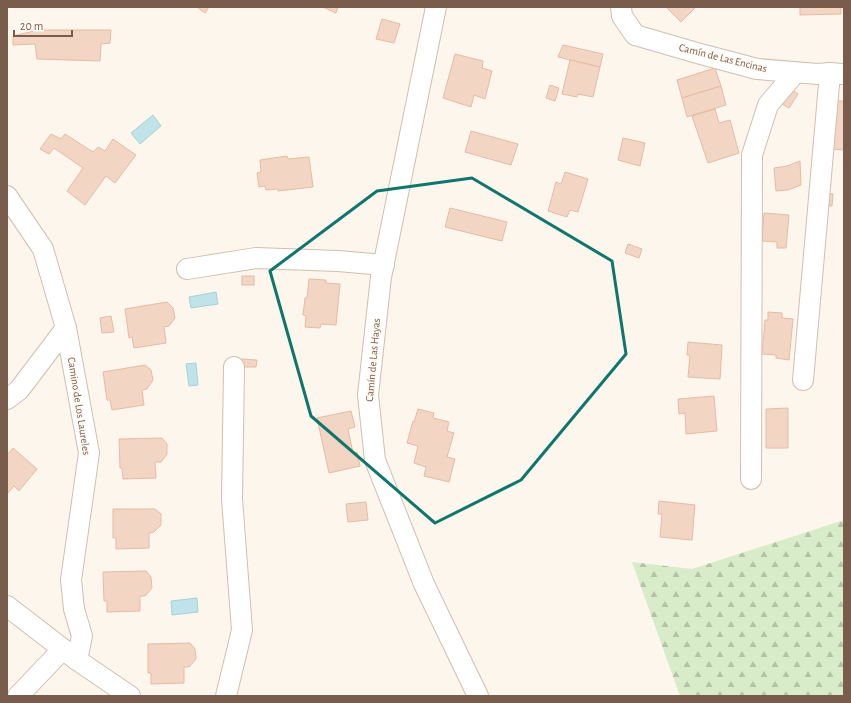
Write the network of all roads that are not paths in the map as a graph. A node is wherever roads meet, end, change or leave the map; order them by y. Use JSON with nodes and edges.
{"nodes":[{"id":1,"x":436,"y":7,"type":"edge"},
{"id":2,"x":621,"y":7,"type":"edge"},
{"id":3,"x":795,"y":73,"type":"junction"},
{"id":4,"x":837,"y":74,"type":"edge"},
{"id":5,"x":7,"y":196,"type":"edge"},
{"id":6,"x":384,"y":265,"type":"junction"},
{"id":7,"x":187,"y":269,"type":"dead end"},
{"id":8,"x":66,"y":328,"type":"junction"},
{"id":9,"x":234,"y":367,"type":"dead end"},
{"id":10,"x":804,"y":380,"type":"dead end"},
{"id":11,"x":7,"y":399,"type":"edge"},
{"id":12,"x":751,"y":479,"type":"dead end"},
{"id":13,"x":7,"y":606,"type":"edge"},
{"id":14,"x":70,"y":654,"type":"junction"},
{"id":15,"x":18,"y":696,"type":"edge"},
{"id":16,"x":130,"y":696,"type":"edge"},
{"id":17,"x":226,"y":696,"type":"edge"},
{"id":18,"x":478,"y":696,"type":"edge"}],
"edges":[{"from":1,"to":6,"type":"street","name":"Camín de Las Hayas"},
{"from":2,"to":3,"type":"street","name":"Camín de Las Encinas"},
{"from":3,"to":4,"type":"street","name":"Camín de Las Encinas"},
{"from":3,"to":12,"type":"street"},
{"from":4,"to":10,"type":"street"},
{"from":5,"to":8,"type":"street","name":"Camino de Los Laureles"},
{"from":6,"to":7,"type":"street"},
{"from":6,"to":18,"type":"street","name":"Camín de Las Hayas"},
{"from":8,"to":11,"type":"street"},
{"from":8,"to":14,"type":"street","name":"Camino de Los Laureles"},
{"from":9,"to":17,"type":"street"},
{"from":13,"to":14,"type":"street"},
{"from":14,"to":15,"type":"street"},
{"from":14,"to":16,"type":"street"}]}
